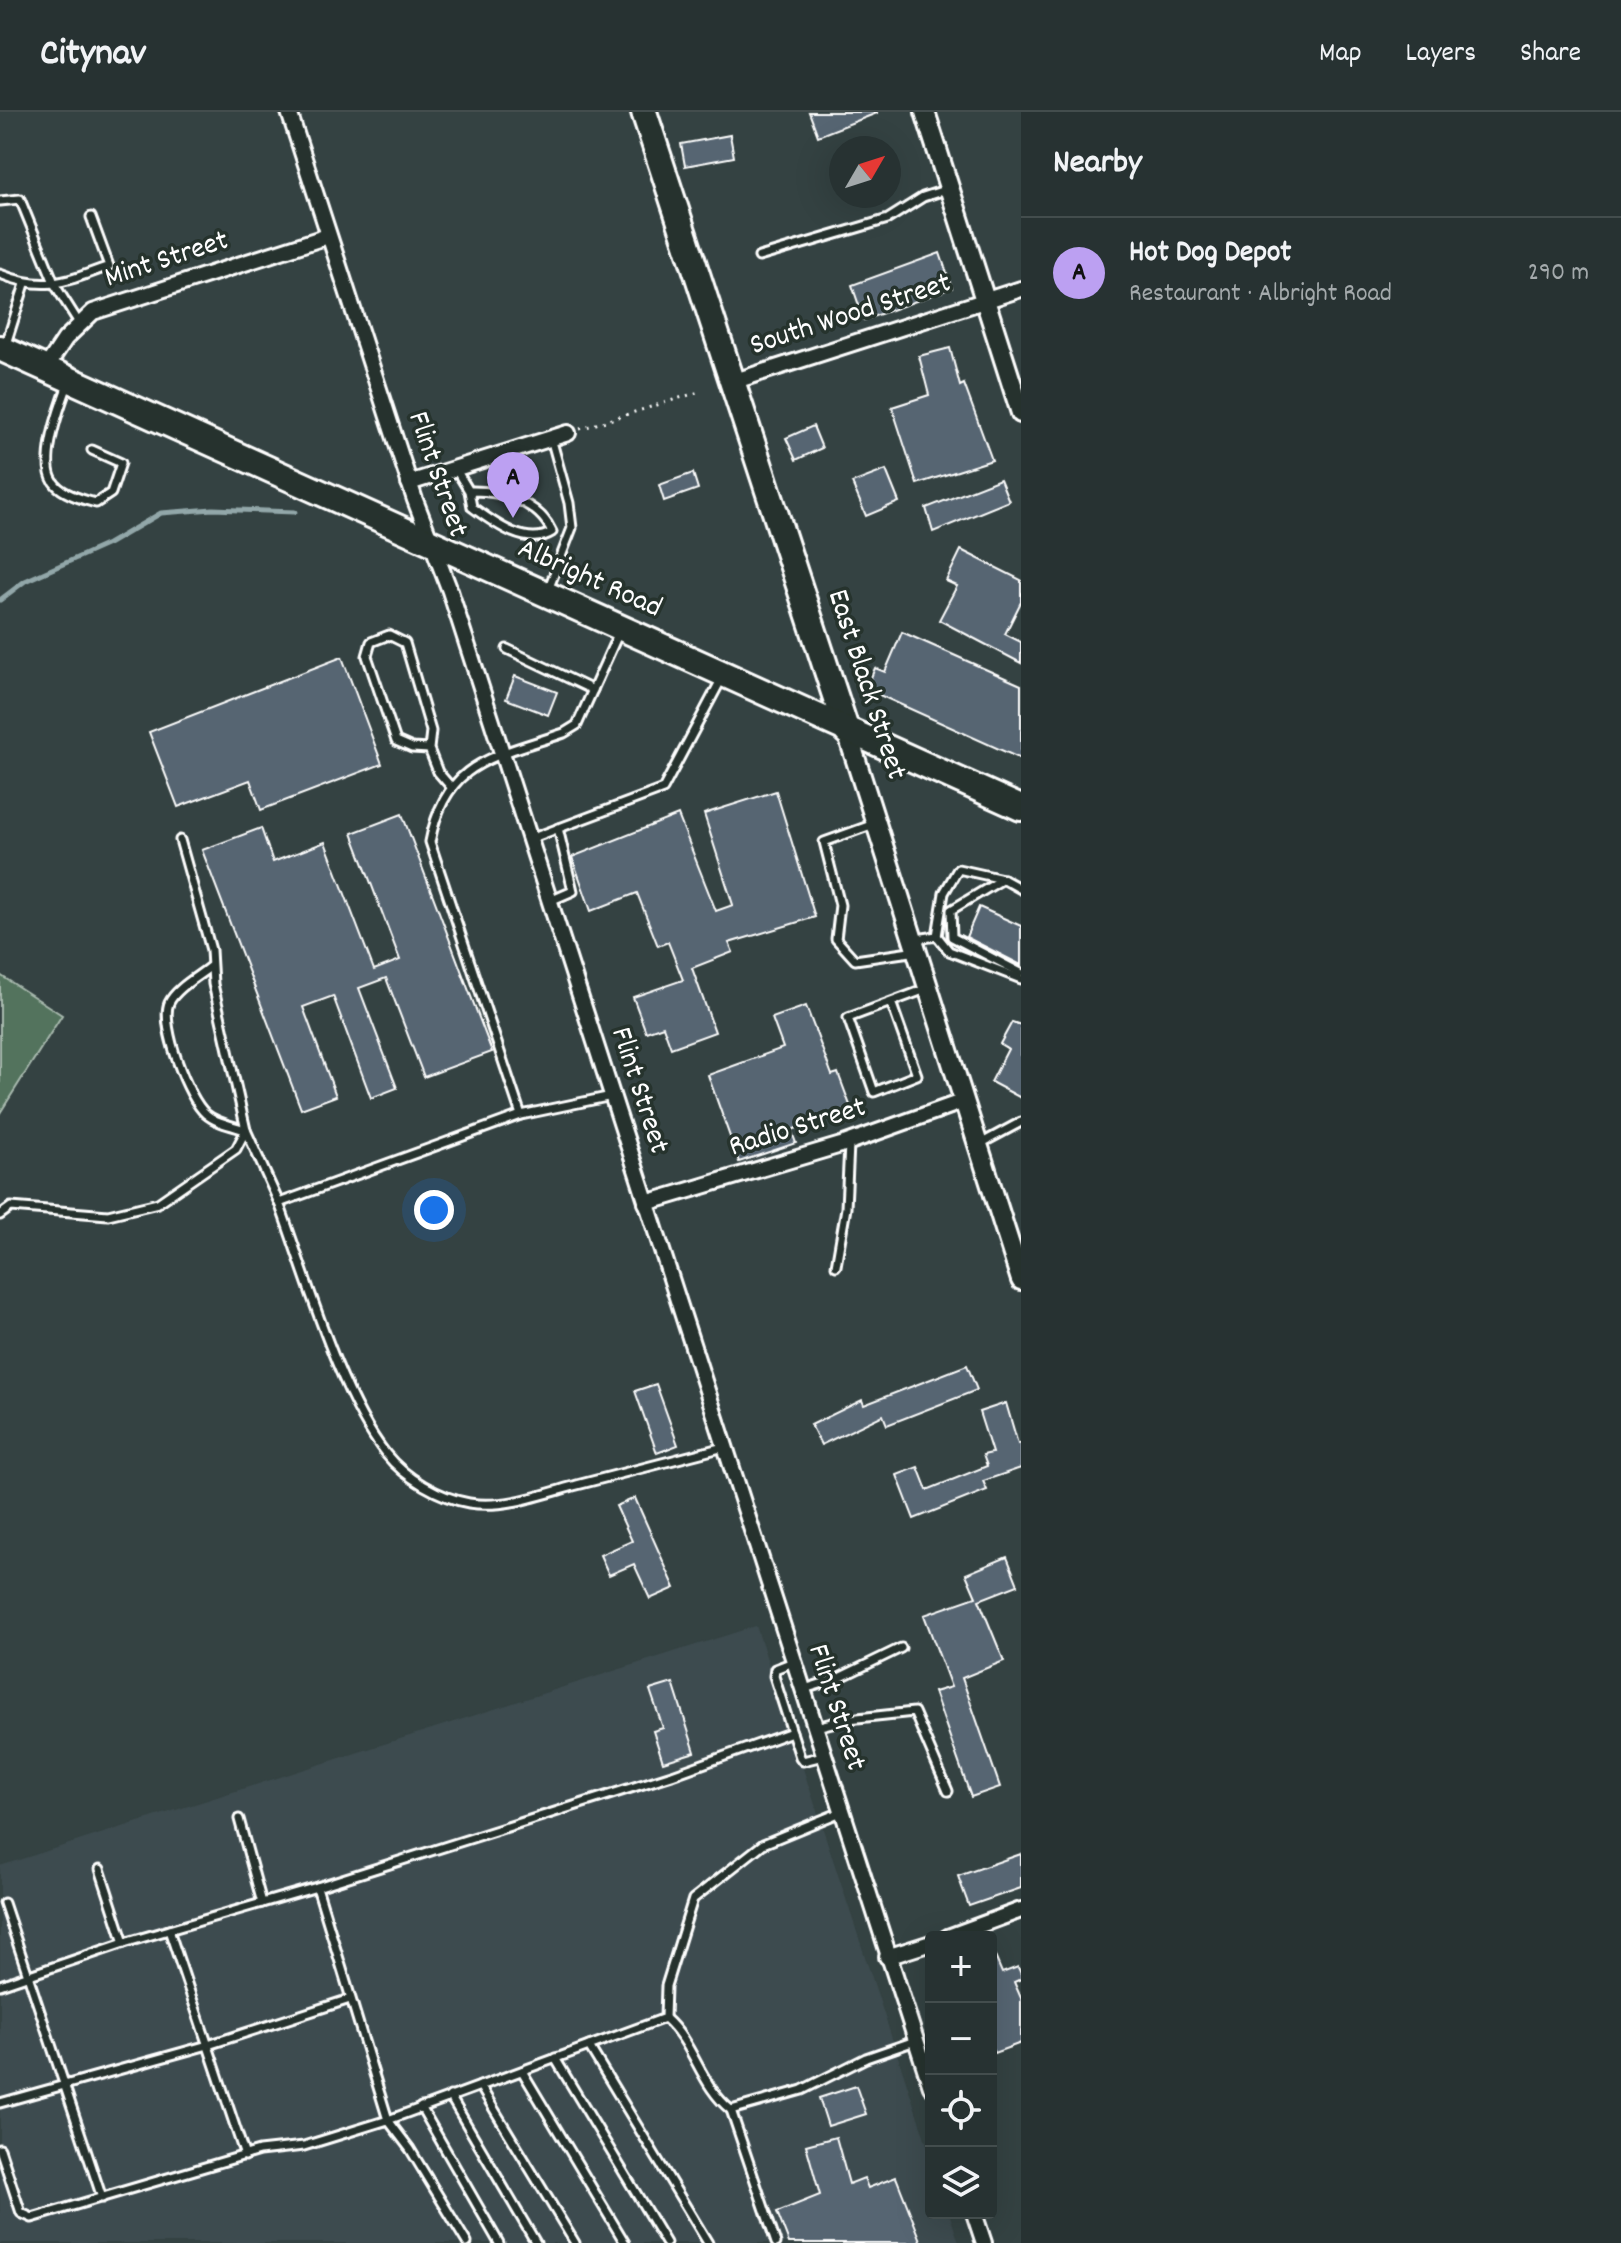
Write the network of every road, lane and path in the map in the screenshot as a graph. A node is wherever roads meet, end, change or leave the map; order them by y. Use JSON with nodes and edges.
{"nodes":[{"id":1,"x":289,"y":112,"type":"edge"},
{"id":2,"x":644,"y":112,"type":"edge"},
{"id":3,"x":925,"y":112,"type":"edge"},
{"id":4,"x":949,"y":189,"type":"junction"},
{"id":5,"x":0,"y":201,"type":"edge"},
{"id":6,"x":91,"y":217,"type":"dead end"},
{"id":7,"x":328,"y":236,"type":"junction"},
{"id":8,"x":759,"y":257,"type":"dead end"},
{"id":9,"x":0,"y":274,"type":"edge"},
{"id":10,"x":25,"y":284,"type":"junction"},
{"id":11,"x":55,"y":285,"type":"junction"},
{"id":12,"x":1021,"y":289,"type":"edge"},
{"id":13,"x":985,"y":301,"type":"junction"},
{"id":14,"x":79,"y":323,"type":"junction"},
{"id":15,"x":2,"y":349,"type":"edge"},
{"id":16,"x":45,"y":369,"type":"junction"},
{"id":17,"x":70,"y":380,"type":"junction"},
{"id":18,"x":732,"y":382,"type":"junction"},
{"id":19,"x":702,"y":391,"type":"dead end"},
{"id":20,"x":1020,"y":410,"type":"edge"},
{"id":21,"x":568,"y":433,"type":"joint"},
{"id":22,"x":551,"y":438,"type":"junction"},
{"id":23,"x":92,"y":450,"type":"dead end"},
{"id":24,"x":455,"y":468,"type":"junction"},
{"id":25,"x":409,"y":483,"type":"junction"},
{"id":26,"x":469,"y":491,"type":"junction"},
{"id":27,"x":552,"y":532,"type":"junction"},
{"id":28,"x":568,"y":538,"type":"junction"},
{"id":29,"x":432,"y":545,"type":"junction"},
{"id":30,"x":546,"y":596,"type":"junction"},
{"id":31,"x":620,"y":629,"type":"junction"},
{"id":32,"x":507,"y":649,"type":"dead end"},
{"id":33,"x":723,"y":676,"type":"junction"},
{"id":34,"x":593,"y":690,"type":"junction"},
{"id":35,"x":847,"y":732,"type":"junction"},
{"id":36,"x":429,"y":749,"type":"junction"},
{"id":37,"x":502,"y":754,"type":"junction"},
{"id":38,"x":451,"y":787,"type":"junction"},
{"id":39,"x":1021,"y":808,"type":"edge"},
{"id":40,"x":876,"y":824,"type":"junction"},
{"id":41,"x":558,"y":828,"type":"junction"},
{"id":42,"x":530,"y":839,"type":"junction"},
{"id":43,"x":180,"y":840,"type":"dead end"},
{"id":44,"x":1003,"y":879,"type":"junction"},
{"id":45,"x":1021,"y":889,"type":"edge"},
{"id":46,"x":550,"y":901,"type":"junction"},
{"id":47,"x":937,"y":936,"type":"junction"},
{"id":48,"x":915,"y":946,"type":"junction"},
{"id":49,"x":211,"y":966,"type":"junction"},
{"id":50,"x":1021,"y":973,"type":"edge"},
{"id":51,"x":1021,"y":979,"type":"edge"},
{"id":52,"x":928,"y":988,"type":"junction"},
{"id":53,"x":891,"y":1002,"type":"junction"},
{"id":54,"x":612,"y":1096,"type":"junction"},
{"id":55,"x":964,"y":1101,"type":"junction"},
{"id":56,"x":521,"y":1115,"type":"junction"},
{"id":57,"x":1021,"y":1122,"type":"edge"},
{"id":58,"x":246,"y":1130,"type":"junction"},
{"id":59,"x":849,"y":1141,"type":"junction"},
{"id":60,"x":978,"y":1146,"type":"junction"},
{"id":61,"x":279,"y":1203,"type":"junction"},
{"id":62,"x":646,"y":1203,"type":"junction"},
{"id":63,"x":0,"y":1215,"type":"edge"},
{"id":64,"x":836,"y":1266,"type":"dead end"},
{"id":65,"x":1021,"y":1280,"type":"edge"},
{"id":66,"x":724,"y":1447,"type":"junction"},
{"id":67,"x":901,"y":1648,"type":"dead end"},
{"id":68,"x":793,"y":1662,"type":"junction"},
{"id":69,"x":804,"y":1696,"type":"junction"},
{"id":70,"x":785,"y":1708,"type":"junction"},
{"id":71,"x":814,"y":1728,"type":"junction"},
{"id":72,"x":792,"y":1732,"type":"junction"},
{"id":73,"x":823,"y":1756,"type":"junction"},
{"id":74,"x":948,"y":1791,"type":"dead end"},
{"id":75,"x":841,"y":1812,"type":"junction"},
{"id":76,"x":239,"y":1819,"type":"dead end"},
{"id":77,"x":100,"y":1869,"type":"dead end"},
{"id":78,"x":317,"y":1887,"type":"junction"},
{"id":79,"x":4,"y":1903,"type":"dead end"},
{"id":80,"x":262,"y":1903,"type":"junction"},
{"id":81,"x":1021,"y":1910,"type":"edge"},
{"id":82,"x":169,"y":1930,"type":"junction"},
{"id":83,"x":964,"y":1931,"type":"edge"},
{"id":84,"x":124,"y":1943,"type":"junction"},
{"id":85,"x":925,"y":1945,"type":"edge"},
{"id":86,"x":887,"y":1957,"type":"junction"},
{"id":87,"x":25,"y":1977,"type":"junction"},
{"id":88,"x":0,"y":1985,"type":"edge"},
{"id":89,"x":350,"y":1999,"type":"junction"},
{"id":90,"x":665,"y":2018,"type":"junction"},
{"id":91,"x":915,"y":2041,"type":"junction"},
{"id":92,"x":208,"y":2045,"type":"junction"},
{"id":93,"x":589,"y":2046,"type":"junction"},
{"id":94,"x":555,"y":2058,"type":"junction"},
{"id":95,"x":522,"y":2071,"type":"junction"},
{"id":96,"x":927,"y":2075,"type":"edge"},
{"id":97,"x":62,"y":2086,"type":"junction"},
{"id":98,"x":480,"y":2086,"type":"junction"},
{"id":99,"x":450,"y":2096,"type":"junction"},
{"id":100,"x":0,"y":2103,"type":"edge"},
{"id":101,"x":421,"y":2107,"type":"junction"},
{"id":102,"x":731,"y":2110,"type":"junction"},
{"id":103,"x":388,"y":2120,"type":"junction"},
{"id":104,"x":0,"y":2149,"type":"edge"},
{"id":105,"x":245,"y":2156,"type":"junction"},
{"id":106,"x":102,"y":2198,"type":"junction"},
{"id":107,"x":976,"y":2219,"type":"edge"},
{"id":108,"x":467,"y":2243,"type":"edge"},
{"id":109,"x":499,"y":2243,"type":"edge"},
{"id":110,"x":536,"y":2243,"type":"edge"},
{"id":111,"x":575,"y":2243,"type":"edge"},
{"id":112,"x":625,"y":2243,"type":"edge"},
{"id":113,"x":666,"y":2243,"type":"edge"},
{"id":114,"x":708,"y":2243,"type":"edge"},
{"id":115,"x":776,"y":2243,"type":"edge"},
{"id":116,"x":984,"y":2243,"type":"edge"}],
"edges":[{"from":1,"to":7,"type":"street","name":"Flint Street"},
{"from":2,"to":18,"type":"main road","name":"East Black Street"},
{"from":3,"to":4,"type":"street"},
{"from":4,"to":8,"type":"lane"},
{"from":4,"to":13,"type":"street"},
{"from":5,"to":11,"type":"lane"},
{"from":6,"to":11,"type":"lane"},
{"from":7,"to":14,"type":"street","name":"Mint Street"},
{"from":7,"to":25,"type":"street","name":"Flint Street"},
{"from":9,"to":10,"type":"lane"},
{"from":10,"to":11,"type":"lane"},
{"from":10,"to":15,"type":"lane"},
{"from":11,"to":14,"type":"lane"},
{"from":12,"to":13,"type":"street","name":"South Wood Street"},
{"from":13,"to":18,"type":"street","name":"South Wood Street"},
{"from":13,"to":20,"type":"street"},
{"from":14,"to":16,"type":"street","name":"Mint Street"},
{"from":15,"to":16,"type":"main road","name":"Albright Road"},
{"from":16,"to":17,"type":"main road","name":"Albright Road"},
{"from":17,"to":23,"type":"lane"},
{"from":17,"to":29,"type":"main road","name":"Albright Road"},
{"from":18,"to":35,"type":"main road","name":"East Black Street"},
{"from":19,"to":21,"type":"path"},
{"from":21,"to":22,"type":"street"},
{"from":22,"to":24,"type":"street"},
{"from":22,"to":28,"type":"lane"},
{"from":24,"to":25,"type":"street"},
{"from":24,"to":26,"type":"lane"},
{"from":25,"to":29,"type":"street","name":"Flint Street"},
{"from":26,"to":27,"type":"lane"},
{"from":26,"to":27,"type":"lane"},
{"from":27,"to":28,"type":"lane"},
{"from":28,"to":30,"type":"lane"},
{"from":29,"to":30,"type":"main road","name":"Albright Road"},
{"from":29,"to":37,"type":"street","name":"Flint Street"},
{"from":30,"to":31,"type":"main road","name":"Albright Road"},
{"from":31,"to":33,"type":"main road","name":"Albright Road"},
{"from":31,"to":34,"type":"lane"},
{"from":32,"to":34,"type":"lane"},
{"from":33,"to":35,"type":"main road","name":"Albright Road"},
{"from":33,"to":41,"type":"lane"},
{"from":34,"to":37,"type":"lane"},
{"from":35,"to":39,"type":"main road","name":"Albright Road"},
{"from":35,"to":40,"type":"street","name":"East Black Street"},
{"from":36,"to":36,"type":"lane"},
{"from":36,"to":38,"type":"lane"},
{"from":37,"to":38,"type":"lane"},
{"from":37,"to":42,"type":"street","name":"Flint Street"},
{"from":38,"to":56,"type":"lane"},
{"from":40,"to":48,"type":"street","name":"East Black Street"},
{"from":40,"to":48,"type":"lane"},
{"from":41,"to":42,"type":"lane"},
{"from":41,"to":46,"type":"lane"},
{"from":42,"to":46,"type":"street","name":"Flint Street"},
{"from":43,"to":49,"type":"lane"},
{"from":44,"to":45,"type":"lane"},
{"from":44,"to":47,"type":"lane"},
{"from":44,"to":50,"type":"lane"},
{"from":46,"to":54,"type":"street","name":"Flint Street"},
{"from":47,"to":48,"type":"lane"},
{"from":47,"to":51,"type":"lane"},
{"from":48,"to":52,"type":"street","name":"East Black Street"},
{"from":49,"to":58,"type":"lane"},
{"from":49,"to":58,"type":"lane"},
{"from":52,"to":53,"type":"lane"},
{"from":52,"to":55,"type":"street","name":"East Black Street"},
{"from":53,"to":53,"type":"lane"},
{"from":54,"to":56,"type":"lane"},
{"from":54,"to":62,"type":"street","name":"Flint Street"},
{"from":55,"to":59,"type":"street","name":"Radio Street"},
{"from":55,"to":60,"type":"street","name":"East Black Street"},
{"from":56,"to":61,"type":"lane"},
{"from":57,"to":60,"type":"lane"},
{"from":58,"to":61,"type":"lane"},
{"from":58,"to":63,"type":"lane"},
{"from":59,"to":62,"type":"street","name":"Radio Street"},
{"from":59,"to":64,"type":"lane"},
{"from":60,"to":65,"type":"street","name":"East Black Street"},
{"from":61,"to":66,"type":"lane"},
{"from":62,"to":66,"type":"street","name":"Flint Street"},
{"from":66,"to":68,"type":"street","name":"Flint Street"},
{"from":67,"to":69,"type":"lane"},
{"from":68,"to":69,"type":"street","name":"Flint Street"},
{"from":68,"to":70,"type":"lane"},
{"from":69,"to":70,"type":"lane"},
{"from":69,"to":71,"type":"street","name":"Flint Street"},
{"from":70,"to":72,"type":"lane"},
{"from":71,"to":73,"type":"street","name":"Flint Street"},
{"from":71,"to":74,"type":"lane"},
{"from":72,"to":73,"type":"lane"},
{"from":72,"to":78,"type":"lane"},
{"from":73,"to":75,"type":"street","name":"Flint Street"},
{"from":75,"to":86,"type":"street","name":"Flint Street"},
{"from":75,"to":90,"type":"lane"},
{"from":76,"to":80,"type":"lane"},
{"from":77,"to":84,"type":"lane"},
{"from":78,"to":80,"type":"lane"},
{"from":78,"to":89,"type":"lane"},
{"from":79,"to":87,"type":"lane"},
{"from":80,"to":82,"type":"lane"},
{"from":81,"to":83,"type":"street"},
{"from":82,"to":84,"type":"lane"},
{"from":82,"to":92,"type":"lane"},
{"from":84,"to":87,"type":"lane"},
{"from":85,"to":86,"type":"street"},
{"from":86,"to":91,"type":"street","name":"Flint Street"},
{"from":87,"to":88,"type":"lane"},
{"from":87,"to":97,"type":"lane"},
{"from":89,"to":92,"type":"lane"},
{"from":89,"to":103,"type":"lane"},
{"from":90,"to":93,"type":"lane"},
{"from":90,"to":102,"type":"lane"},
{"from":91,"to":96,"type":"street","name":"Flint Street"},
{"from":91,"to":102,"type":"lane"},
{"from":92,"to":97,"type":"lane"},
{"from":92,"to":105,"type":"lane"},
{"from":93,"to":94,"type":"lane"},
{"from":93,"to":114,"type":"lane"},
{"from":94,"to":95,"type":"lane"},
{"from":94,"to":113,"type":"lane"},
{"from":95,"to":98,"type":"lane"},
{"from":95,"to":112,"type":"lane"},
{"from":97,"to":100,"type":"lane"},
{"from":97,"to":106,"type":"lane"},
{"from":98,"to":99,"type":"lane"},
{"from":98,"to":111,"type":"lane"},
{"from":99,"to":101,"type":"lane"},
{"from":99,"to":110,"type":"lane"},
{"from":101,"to":103,"type":"lane"},
{"from":101,"to":109,"type":"lane"},
{"from":102,"to":115,"type":"lane"},
{"from":103,"to":105,"type":"lane"},
{"from":103,"to":108,"type":"lane"},
{"from":104,"to":106,"type":"lane"},
{"from":105,"to":106,"type":"lane"},
{"from":107,"to":116,"type":"street"}]}
